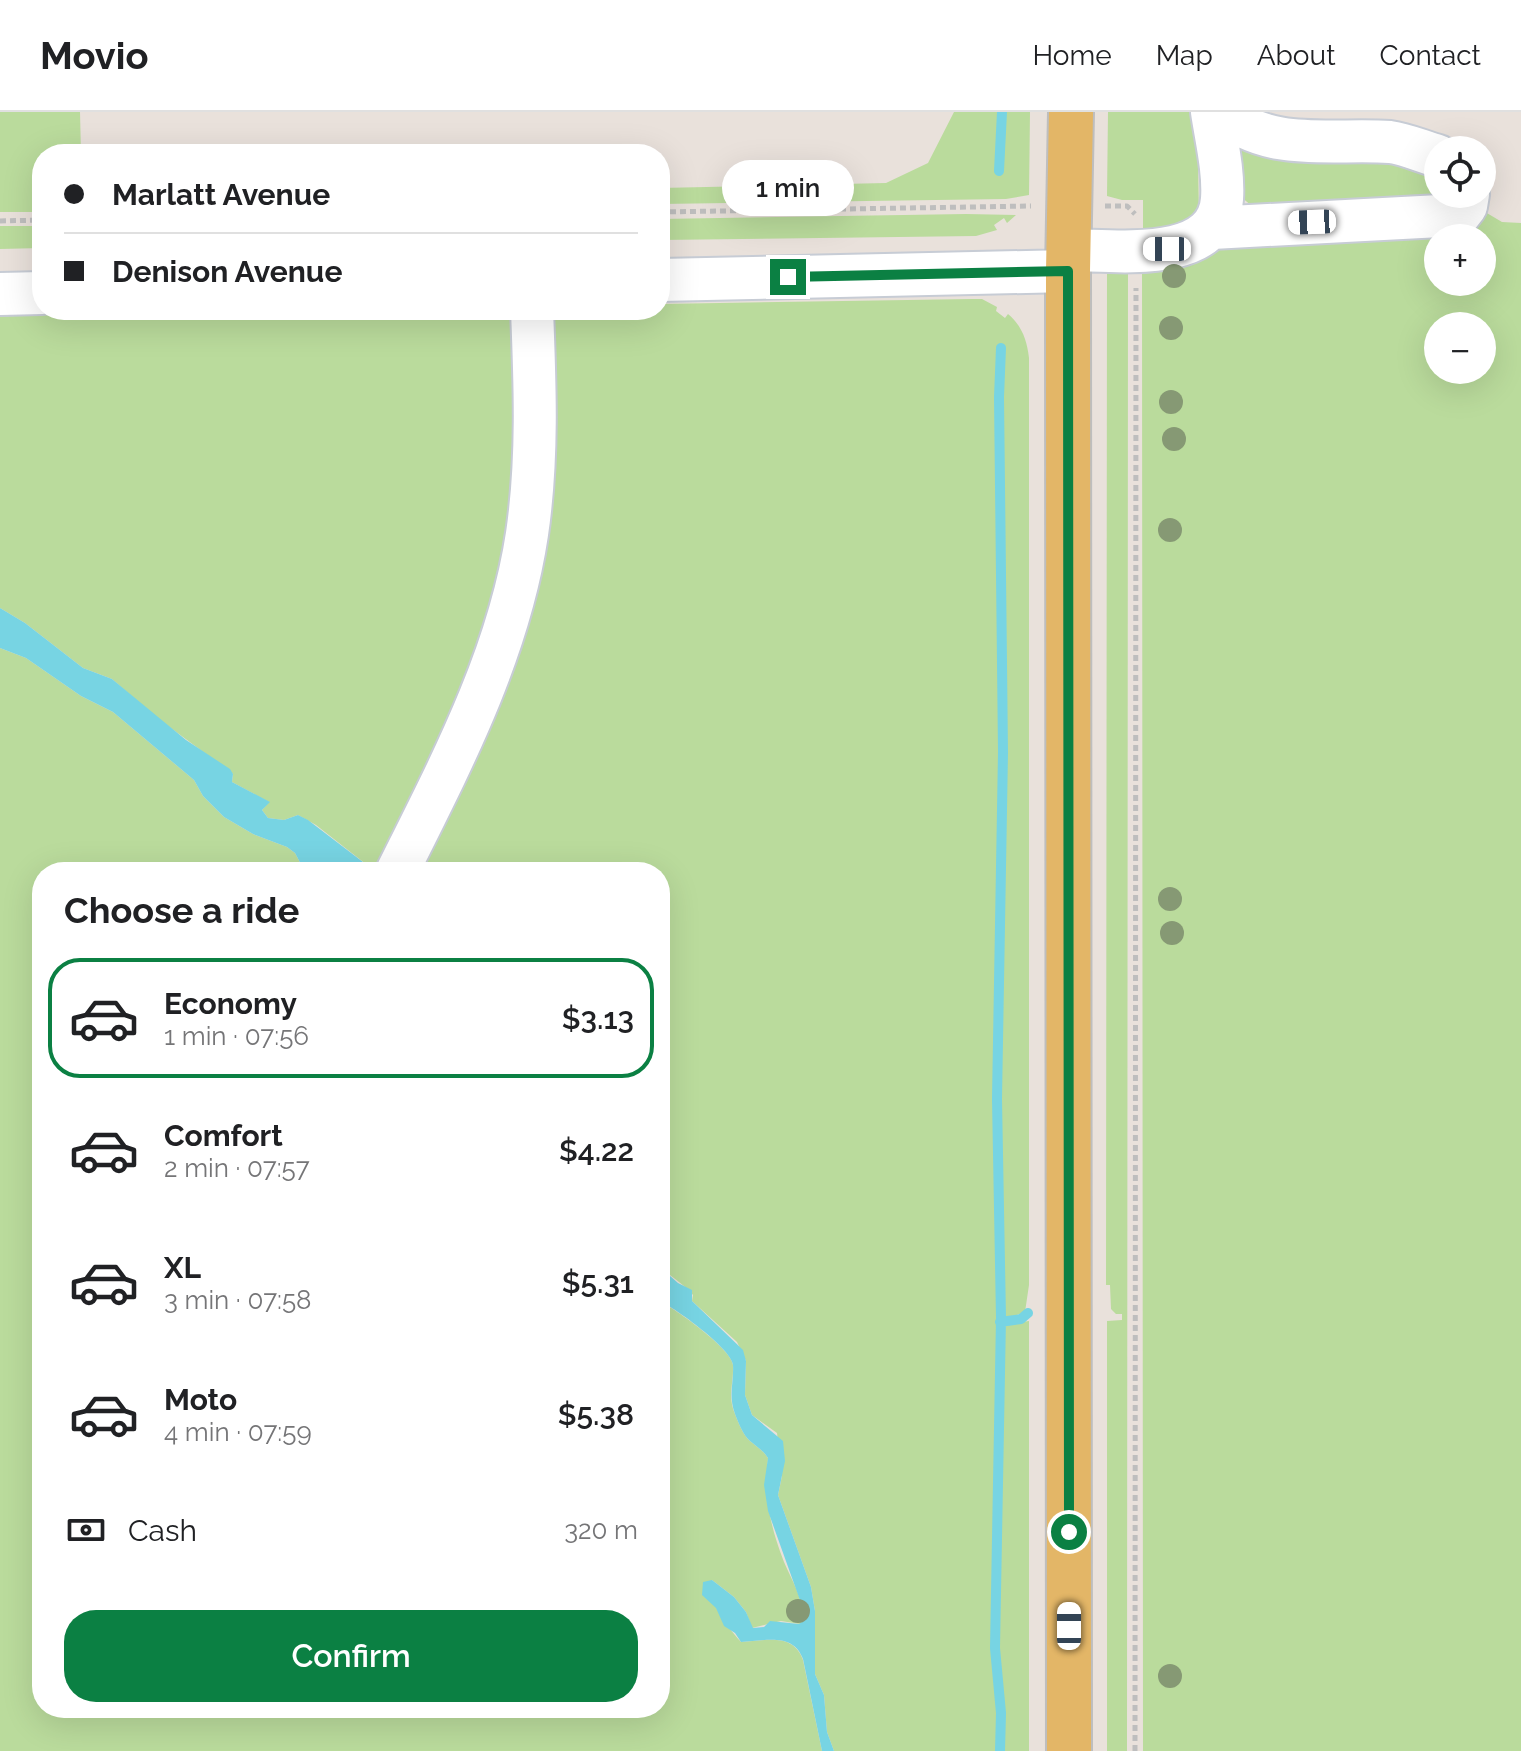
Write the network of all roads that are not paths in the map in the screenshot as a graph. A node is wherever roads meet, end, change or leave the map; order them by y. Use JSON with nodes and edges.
{"nodes":[{"id":1,"x":1071,"y":112,"type":"edge"},
{"id":2,"x":1212,"y":112,"type":"edge"},
{"id":3,"x":1223,"y":112,"type":"edge"},
{"id":4,"x":1424,"y":152,"type":"edge"},
{"id":5,"x":1464,"y":208,"type":"edge"},
{"id":6,"x":1212,"y":228,"type":"junction"},
{"id":7,"x":1068,"y":261,"type":"junction"},
{"id":8,"x":670,"y":280,"type":"edge"},
{"id":9,"x":32,"y":293,"type":"edge"},
{"id":10,"x":0,"y":294,"type":"edge"},
{"id":11,"x":532,"y":320,"type":"edge"},
{"id":12,"x":402,"y":862,"type":"edge"},
{"id":13,"x":1069,"y":1751,"type":"edge"}],
"edges":[{"from":1,"to":7,"type":"main road"},
{"from":2,"to":6,"type":"street"},
{"from":3,"to":4,"type":"street"},
{"from":5,"to":6,"type":"street"},
{"from":6,"to":7,"type":"street"},
{"from":7,"to":8,"type":"street"},
{"from":7,"to":13,"type":"main road"},
{"from":9,"to":10,"type":"street"},
{"from":11,"to":12,"type":"street"}]}
